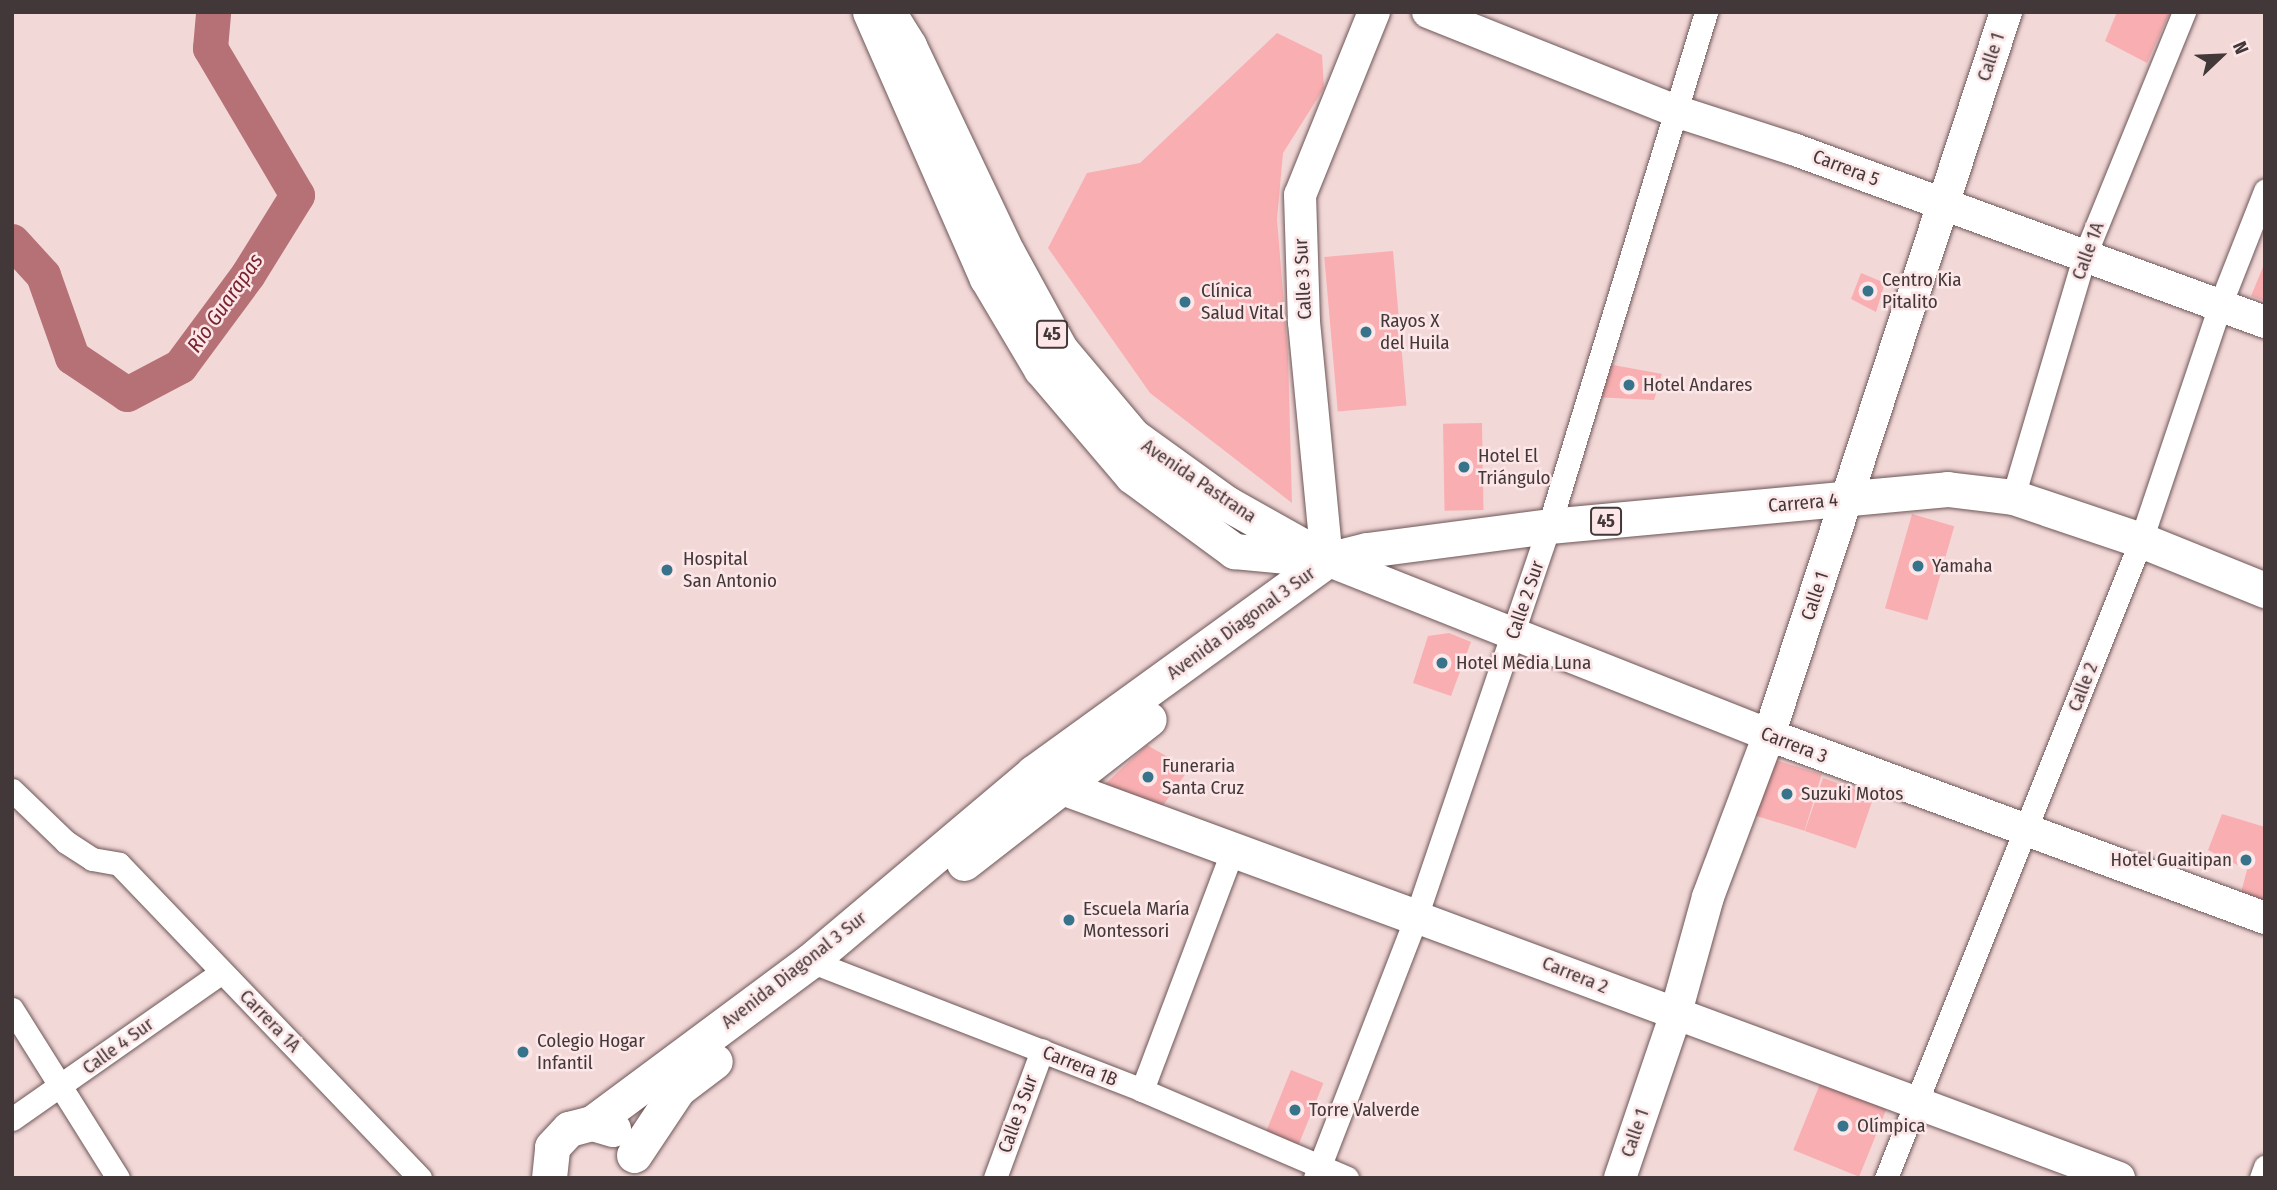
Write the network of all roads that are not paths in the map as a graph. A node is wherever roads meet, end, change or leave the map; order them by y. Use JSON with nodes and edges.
{"nodes":[{"id":1,"x":870,"y":12,"type":"edge"},
{"id":2,"x":888,"y":12,"type":"edge"},
{"id":3,"x":1374,"y":12,"type":"edge"},
{"id":4,"x":1428,"y":12,"type":"edge"},
{"id":5,"x":1706,"y":12,"type":"edge"},
{"id":6,"x":2006,"y":12,"type":"edge"},
{"id":7,"x":2184,"y":12,"type":"edge"},
{"id":8,"x":1675,"y":111,"type":"junction"},
{"id":9,"x":2265,"y":191,"type":"edge"},
{"id":10,"x":1943,"y":205,"type":"junction"},
{"id":11,"x":2084,"y":257,"type":"junction"},
{"id":12,"x":2220,"y":305,"type":"junction"},
{"id":13,"x":2265,"y":322,"type":"edge"},
{"id":14,"x":2013,"y":497,"type":"junction"},
{"id":15,"x":1846,"y":499,"type":"junction"},
{"id":16,"x":1549,"y":526,"type":"junction"},
{"id":17,"x":2141,"y":540,"type":"junction"},
{"id":18,"x":1234,"y":551,"type":"junction"},
{"id":19,"x":1327,"y":560,"type":"junction"},
{"id":20,"x":2265,"y":590,"type":"edge"},
{"id":21,"x":1229,"y":633,"type":"junction"},
{"id":22,"x":1512,"y":636,"type":"junction"},
{"id":23,"x":1769,"y":735,"type":"junction"},
{"id":24,"x":1045,"y":780,"type":"junction"},
{"id":25,"x":12,"y":790,"type":"edge"},
{"id":26,"x":2026,"y":833,"type":"junction"},
{"id":27,"x":1234,"y":847,"type":"junction"},
{"id":28,"x":1416,"y":916,"type":"junction"},
{"id":29,"x":2265,"y":918,"type":"edge"},
{"id":30,"x":821,"y":967,"type":"junction"},
{"id":31,"x":222,"y":972,"type":"junction"},
{"id":32,"x":12,"y":1009,"type":"edge"},
{"id":33,"x":1675,"y":1016,"type":"junction"},
{"id":34,"x":1042,"y":1050,"type":"junction"},
{"id":35,"x":61,"y":1087,"type":"junction"},
{"id":36,"x":1142,"y":1090,"type":"junction"},
{"id":37,"x":1914,"y":1104,"type":"junction"},
{"id":38,"x":12,"y":1119,"type":"edge"},
{"id":39,"x":592,"y":1123,"type":"junction"},
{"id":40,"x":634,"y":1166,"type":"edge"},
{"id":41,"x":2265,"y":1167,"type":"edge"},
{"id":42,"x":1317,"y":1172,"type":"edge"},
{"id":43,"x":543,"y":1176,"type":"edge"},
{"id":44,"x":118,"y":1178,"type":"edge"},
{"id":45,"x":421,"y":1178,"type":"edge"},
{"id":46,"x":995,"y":1178,"type":"edge"},
{"id":47,"x":1348,"y":1178,"type":"edge"},
{"id":48,"x":1620,"y":1178,"type":"edge"},
{"id":49,"x":1886,"y":1178,"type":"edge"},
{"id":50,"x":2119,"y":1178,"type":"edge"},
{"id":51,"x":2261,"y":1178,"type":"edge"}],
"edges":[{"from":1,"to":18,"type":"main road","name":"Avenida Pastrana"},
{"from":2,"to":19,"type":"main road","name":"Avenida Pastrana","number":"45"},
{"from":3,"to":19,"type":"main road","name":"Calle 3 Sur"},
{"from":4,"to":8,"type":"main road","name":"Carrera 5"},
{"from":5,"to":8,"type":"street","name":"Calle 2 Sur"},
{"from":6,"to":10,"type":"main road","name":"Calle 1"},
{"from":7,"to":11,"type":"street","name":"Calle 1A"},
{"from":8,"to":10,"type":"main road","name":"Carrera 5"},
{"from":8,"to":16,"type":"street","name":"Calle 2 Sur"},
{"from":9,"to":12,"type":"street","name":"Calle 2"},
{"from":10,"to":11,"type":"main road","name":"Carrera 5"},
{"from":10,"to":15,"type":"main road","name":"Calle 1"},
{"from":11,"to":12,"type":"main road","name":"Carrera 5"},
{"from":11,"to":14,"type":"street","name":"Calle 1A"},
{"from":12,"to":13,"type":"main road","name":"Carrera 5"},
{"from":12,"to":17,"type":"street","name":"Calle 2"},
{"from":14,"to":15,"type":"main road","name":"Carrera 4","number":"45"},
{"from":14,"to":17,"type":"main road","name":"Carrera 4","number":"45"},
{"from":15,"to":16,"type":"main road","name":"Carrera 4","number":"45"},
{"from":15,"to":23,"type":"main road","name":"Calle 1"},
{"from":16,"to":19,"type":"main road","name":"Carrera 4","number":"45"},
{"from":16,"to":22,"type":"street","name":"Calle 2 Sur"},
{"from":17,"to":20,"type":"main road","name":"Carrera 4","number":"45"},
{"from":17,"to":26,"type":"street","name":"Calle 2"},
{"from":18,"to":19,"type":"main road","name":"Avenida Pastrana"},
{"from":18,"to":21,"type":"main road"},
{"from":19,"to":21,"type":"main road","name":"Avenida Diagonal 3 Sur","number":"45"},
{"from":19,"to":22,"type":"main road","name":"Carrera 3"},
{"from":19,"to":24,"type":"main road","name":"Avenida Diagonal 3 Sur"},
{"from":21,"to":24,"type":"main road","name":"Avenida Diagonal 3 Sur"},
{"from":22,"to":23,"type":"main road","name":"Carrera 3"},
{"from":22,"to":28,"type":"street","name":"Calle 2 Sur"},
{"from":23,"to":26,"type":"main road","name":"Carrera 3"},
{"from":23,"to":33,"type":"main road","name":"Calle 1"},
{"from":24,"to":27,"type":"main road","name":"Carrera 2"},
{"from":24,"to":30,"type":"main road","name":"Avenida Diagonal 3 Sur"},
{"from":25,"to":31,"type":"street","name":"Carrera 1A"},
{"from":26,"to":29,"type":"main road","name":"Carrera 3"},
{"from":26,"to":37,"type":"street","name":"Calle 2"},
{"from":27,"to":28,"type":"main road","name":"Carrera 2"},
{"from":27,"to":36,"type":"street"},
{"from":28,"to":33,"type":"main road","name":"Carrera 2"},
{"from":28,"to":42,"type":"street","name":"Calle 2 Sur"},
{"from":30,"to":34,"type":"street","name":"Carrera 1B"},
{"from":30,"to":39,"type":"main road","name":"Avenida Diagonal 3 Sur"},
{"from":30,"to":40,"type":"main road","name":"Avenida Diagonal 3 Sur"},
{"from":31,"to":35,"type":"street","name":"Calle 4 Sur"},
{"from":31,"to":45,"type":"street","name":"Carrera 1A"},
{"from":32,"to":35,"type":"street"},
{"from":33,"to":37,"type":"main road","name":"Carrera 2"},
{"from":33,"to":48,"type":"main road","name":"Calle 1"},
{"from":34,"to":36,"type":"street","name":"Carrera 1B"},
{"from":34,"to":46,"type":"street","name":"Calle 3 Sur"},
{"from":35,"to":38,"type":"street","name":"Calle 4 Sur"},
{"from":35,"to":44,"type":"street"},
{"from":36,"to":42,"type":"street","name":"Carrera 1B"},
{"from":37,"to":49,"type":"street","name":"Calle 2"},
{"from":37,"to":50,"type":"main road","name":"Carrera 2"},
{"from":39,"to":40,"type":"main road"},
{"from":39,"to":43,"type":"main road","name":"Avenida Diagonal 3 Sur"},
{"from":41,"to":51,"type":"street"},
{"from":42,"to":47,"type":"street","name":"Carrera 1B"}]}
